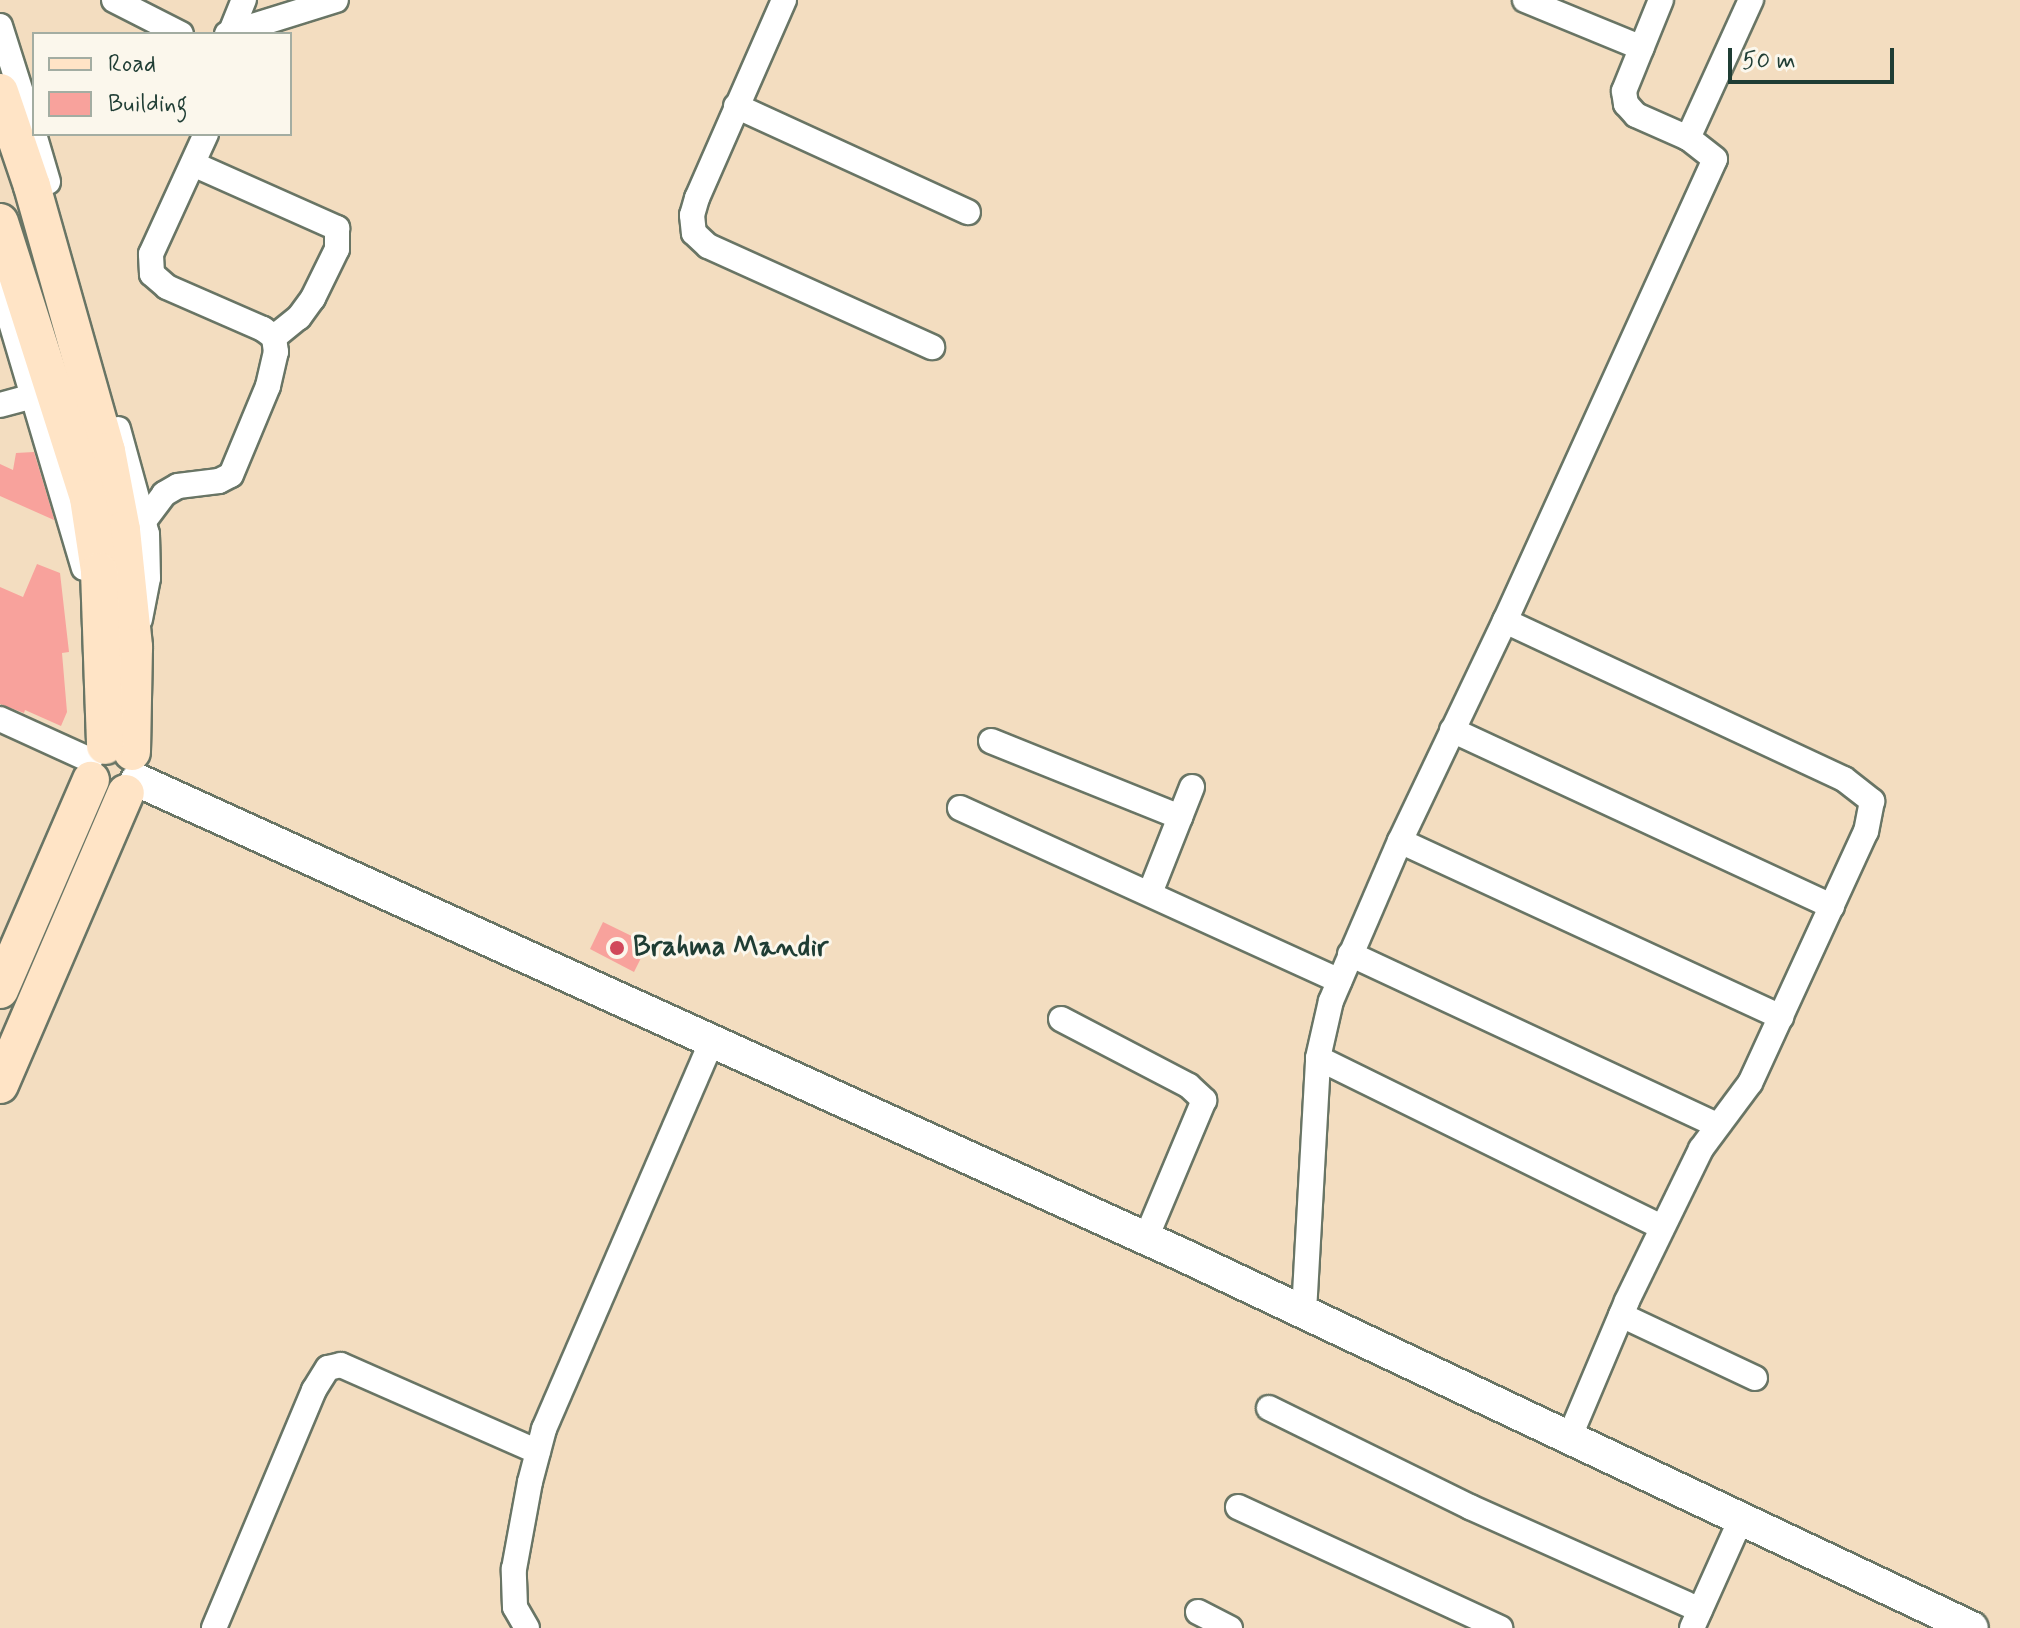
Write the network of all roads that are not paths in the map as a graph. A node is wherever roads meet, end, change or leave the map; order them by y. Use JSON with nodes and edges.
{"nodes":[{"id":1,"x":114,"y":0,"type":"edge"},
{"id":2,"x":244,"y":0,"type":"edge"},
{"id":3,"x":336,"y":0,"type":"edge"},
{"id":4,"x":784,"y":0,"type":"edge"},
{"id":5,"x":1525,"y":0,"type":"edge"},
{"id":6,"x":1661,"y":0,"type":"edge"},
{"id":7,"x":1751,"y":0,"type":"edge"},
{"id":8,"x":0,"y":26,"type":"edge"},
{"id":9,"x":177,"y":32,"type":"edge"},
{"id":10,"x":230,"y":32,"type":"edge"},
{"id":11,"x":235,"y":32,"type":"edge"},
{"id":12,"x":1642,"y":48,"type":"junction"},
{"id":13,"x":19,"y":95,"type":"edge"},
{"id":14,"x":736,"y":106,"type":"junction"},
{"id":15,"x":32,"y":128,"type":"edge"},
{"id":16,"x":35,"y":136,"type":"edge"},
{"id":17,"x":205,"y":136,"type":"edge"},
{"id":18,"x":1688,"y":138,"type":"junction"},
{"id":19,"x":193,"y":164,"type":"junction"},
{"id":20,"x":968,"y":212,"type":"dead end"},
{"id":21,"x":0,"y":222,"type":"edge"},
{"id":22,"x":0,"y":285,"type":"edge"},
{"id":23,"x":274,"y":337,"type":"junction"},
{"id":24,"x":932,"y":347,"type":"dead end"},
{"id":25,"x":34,"y":396,"type":"junction"},
{"id":26,"x":0,"y":405,"type":"edge"},
{"id":27,"x":144,"y":521,"type":"junction"},
{"id":28,"x":1505,"y":621,"type":"junction"},
{"id":29,"x":100,"y":629,"type":"junction"},
{"id":30,"x":134,"y":647,"type":"junction"},
{"id":31,"x":0,"y":719,"type":"edge"},
{"id":32,"x":1452,"y":730,"type":"junction"},
{"id":33,"x":991,"y":741,"type":"dead end"},
{"id":34,"x":114,"y":769,"type":"junction"},
{"id":35,"x":1192,"y":787,"type":"dead end"},
{"id":36,"x":960,"y":808,"type":"dead end"},
{"id":37,"x":1180,"y":817,"type":"junction"},
{"id":38,"x":1400,"y":841,"type":"junction"},
{"id":39,"x":1150,"y":893,"type":"junction"},
{"id":40,"x":1832,"y":906,"type":"junction"},
{"id":41,"x":1350,"y":954,"type":"junction"},
{"id":42,"x":1339,"y":981,"type":"junction"},
{"id":43,"x":0,"y":990,"type":"edge"},
{"id":44,"x":1781,"y":1017,"type":"junction"},
{"id":45,"x":1061,"y":1019,"type":"dead end"},
{"id":46,"x":712,"y":1041,"type":"junction"},
{"id":47,"x":1318,"y":1058,"type":"junction"},
{"id":48,"x":0,"y":1085,"type":"edge"},
{"id":49,"x":1717,"y":1125,"type":"junction"},
{"id":50,"x":1662,"y":1227,"type":"junction"},
{"id":51,"x":1146,"y":1238,"type":"junction"},
{"id":52,"x":1304,"y":1312,"type":"junction"},
{"id":53,"x":1621,"y":1315,"type":"junction"},
{"id":54,"x":1755,"y":1378,"type":"dead end"},
{"id":55,"x":1269,"y":1408,"type":"dead end"},
{"id":56,"x":1569,"y":1438,"type":"junction"},
{"id":57,"x":538,"y":1452,"type":"junction"},
{"id":58,"x":1238,"y":1507,"type":"dead end"},
{"id":59,"x":1741,"y":1519,"type":"junction"},
{"id":60,"x":1198,"y":1612,"type":"dead end"},
{"id":61,"x":1696,"y":1619,"type":"edge"},
{"id":62,"x":214,"y":1628,"type":"edge"},
{"id":63,"x":527,"y":1628,"type":"edge"},
{"id":64,"x":1230,"y":1628,"type":"edge"},
{"id":65,"x":1500,"y":1628,"type":"edge"},
{"id":66,"x":1972,"y":1628,"type":"edge"}],
"edges":[{"from":1,"to":9,"type":"street"},
{"from":2,"to":10,"type":"street"},
{"from":3,"to":11,"type":"street"},
{"from":4,"to":14,"type":"street"},
{"from":5,"to":12,"type":"street"},
{"from":6,"to":12,"type":"street"},
{"from":7,"to":18,"type":"street"},
{"from":8,"to":13,"type":"street"},
{"from":12,"to":18,"type":"street"},
{"from":13,"to":15,"type":"street"},
{"from":13,"to":30,"type":"main road"},
{"from":14,"to":20,"type":"street"},
{"from":14,"to":24,"type":"street"},
{"from":16,"to":27,"type":"street"},
{"from":17,"to":19,"type":"street"},
{"from":18,"to":28,"type":"street"},
{"from":19,"to":23,"type":"street"},
{"from":19,"to":23,"type":"street"},
{"from":21,"to":29,"type":"main road"},
{"from":22,"to":25,"type":"street"},
{"from":23,"to":27,"type":"street"},
{"from":25,"to":26,"type":"street"},
{"from":25,"to":29,"type":"street"},
{"from":27,"to":30,"type":"street"},
{"from":28,"to":32,"type":"street"},
{"from":28,"to":40,"type":"street"},
{"from":29,"to":34,"type":"main road"},
{"from":30,"to":34,"type":"main road"},
{"from":31,"to":34,"type":"street"},
{"from":32,"to":38,"type":"street"},
{"from":32,"to":40,"type":"street"},
{"from":33,"to":37,"type":"street"},
{"from":34,"to":43,"type":"main road"},
{"from":34,"to":46,"type":"street"},
{"from":34,"to":48,"type":"main road"},
{"from":35,"to":37,"type":"street"},
{"from":36,"to":39,"type":"street"},
{"from":37,"to":39,"type":"street"},
{"from":38,"to":41,"type":"street"},
{"from":38,"to":44,"type":"street"},
{"from":39,"to":42,"type":"street"},
{"from":40,"to":44,"type":"street"},
{"from":41,"to":42,"type":"street"},
{"from":41,"to":49,"type":"street"},
{"from":42,"to":47,"type":"street"},
{"from":44,"to":49,"type":"street"},
{"from":45,"to":51,"type":"street"},
{"from":46,"to":51,"type":"street"},
{"from":46,"to":57,"type":"street"},
{"from":47,"to":50,"type":"street"},
{"from":47,"to":52,"type":"street"},
{"from":49,"to":50,"type":"street"},
{"from":50,"to":53,"type":"street"},
{"from":51,"to":52,"type":"street"},
{"from":52,"to":56,"type":"street"},
{"from":53,"to":54,"type":"street"},
{"from":53,"to":56,"type":"street"},
{"from":55,"to":61,"type":"street"},
{"from":56,"to":59,"type":"street"},
{"from":57,"to":62,"type":"street"},
{"from":57,"to":63,"type":"street"},
{"from":58,"to":65,"type":"street"},
{"from":59,"to":61,"type":"street"},
{"from":59,"to":66,"type":"street"},
{"from":60,"to":64,"type":"street"}]}
